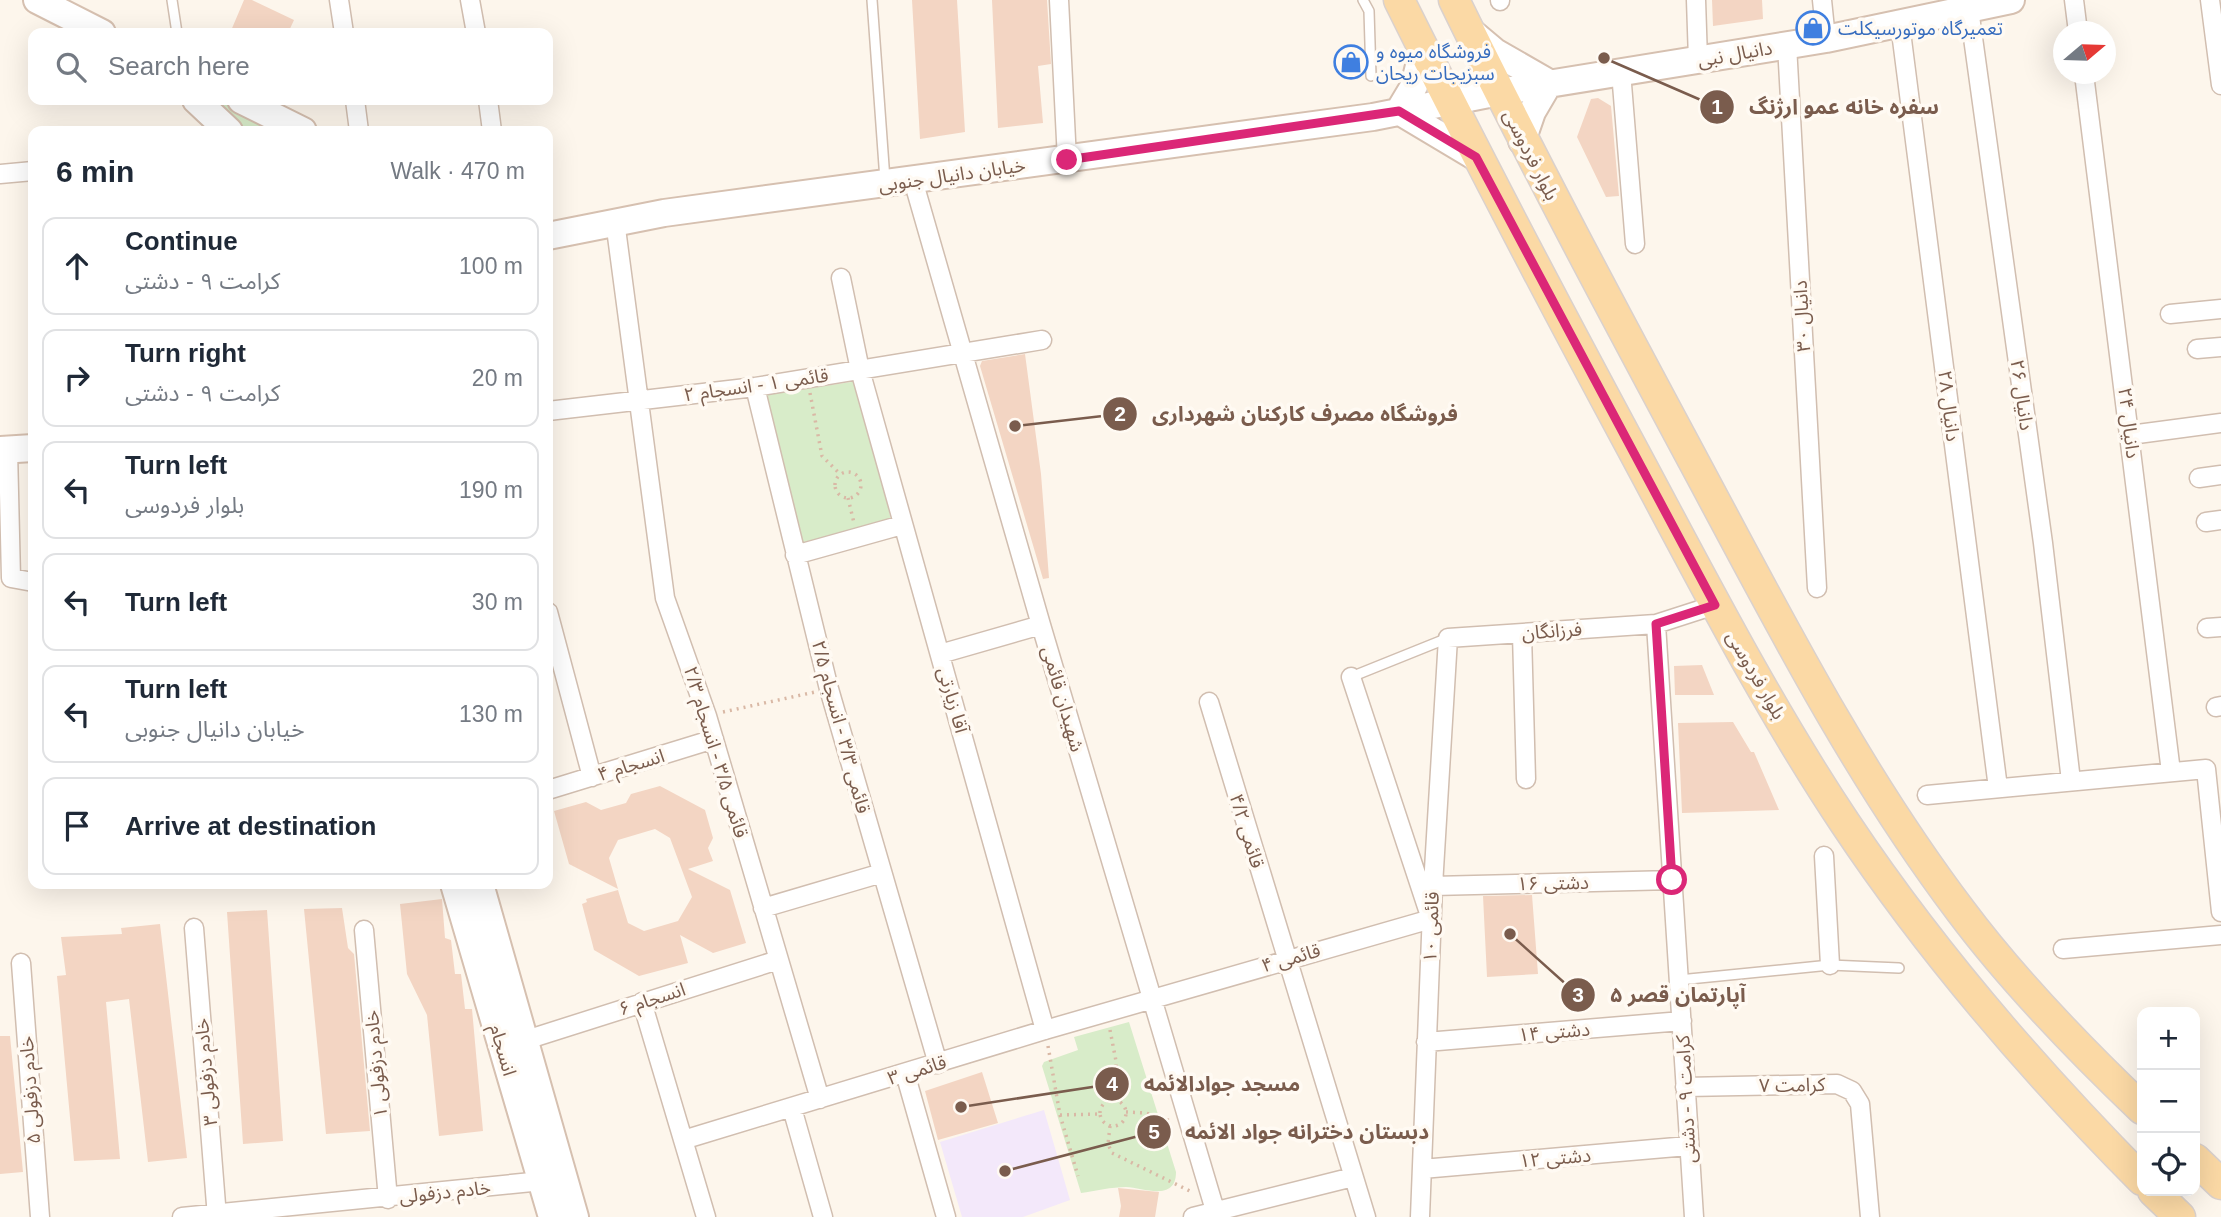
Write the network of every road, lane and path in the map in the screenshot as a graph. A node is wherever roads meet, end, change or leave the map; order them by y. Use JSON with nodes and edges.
{"nodes":[{"id":1,"x":37,"y":0,"type":"edge"},
{"id":2,"x":172,"y":0,"type":"edge"},
{"id":3,"x":339,"y":0,"type":"edge"},
{"id":4,"x":470,"y":0,"type":"edge"},
{"id":5,"x":872,"y":0,"type":"edge"},
{"id":6,"x":1059,"y":0,"type":"edge"},
{"id":7,"x":1363,"y":0,"type":"edge"},
{"id":8,"x":1399,"y":0,"type":"edge"},
{"id":9,"x":1454,"y":0,"type":"edge"},
{"id":10,"x":1696,"y":0,"type":"edge"},
{"id":11,"x":1822,"y":0,"type":"edge"},
{"id":12,"x":2011,"y":0,"type":"edge"},
{"id":13,"x":2074,"y":0,"type":"edge"},
{"id":14,"x":2210,"y":0,"type":"edge"},
{"id":15,"x":1952,"y":8,"type":"edge"},
{"id":16,"x":2077,"y":21,"type":"edge"},
{"id":17,"x":1900,"y":24,"type":"junction"},
{"id":18,"x":92,"y":28,"type":"edge"},
{"id":19,"x":176,"y":28,"type":"edge"},
{"id":20,"x":343,"y":28,"type":"edge"},
{"id":21,"x":475,"y":28,"type":"edge"},
{"id":22,"x":1469,"y":30,"type":"junction"},
{"id":23,"x":1826,"y":39,"type":"junction"},
{"id":24,"x":1787,"y":45,"type":"junction"},
{"id":25,"x":1423,"y":50,"type":"junction"},
{"id":26,"x":1698,"y":60,"type":"junction"},
{"id":27,"x":1621,"y":72,"type":"junction"},
{"id":28,"x":1371,"y":76,"type":"dead end"},
{"id":29,"x":2220,"y":77,"type":"edge"},
{"id":30,"x":1549,"y":83,"type":"junction"},
{"id":31,"x":2085,"y":84,"type":"edge"},
{"id":32,"x":1499,"y":92,"type":"junction"},
{"id":33,"x":1448,"y":103,"type":"junction"},
{"id":34,"x":202,"y":105,"type":"edge"},
{"id":35,"x":251,"y":105,"type":"edge"},
{"id":36,"x":356,"y":105,"type":"edge"},
{"id":37,"x":489,"y":105,"type":"edge"},
{"id":38,"x":1399,"y":111,"type":"junction"},
{"id":39,"x":224,"y":126,"type":"edge"},
{"id":40,"x":293,"y":126,"type":"edge"},
{"id":41,"x":358,"y":126,"type":"edge"},
{"id":42,"x":491,"y":126,"type":"edge"},
{"id":43,"x":1521,"y":141,"type":"junction"},
{"id":44,"x":1476,"y":157,"type":"junction"},
{"id":45,"x":1067,"y":160,"type":"junction"},
{"id":46,"x":28,"y":171,"type":"edge"},
{"id":47,"x":0,"y":174,"type":"edge"},
{"id":48,"x":913,"y":180,"type":"junction"},
{"id":49,"x":886,"y":184,"type":"junction"},
{"id":50,"x":615,"y":221,"type":"junction"},
{"id":51,"x":553,"y":224,"type":"edge"},
{"id":52,"x":580,"y":227,"type":"junction"},
{"id":53,"x":553,"y":235,"type":"edge"},
{"id":54,"x":1635,"y":244,"type":"dead end"},
{"id":55,"x":841,"y":278,"type":"dead end"},
{"id":56,"x":2221,"y":309,"type":"edge"},
{"id":57,"x":2171,"y":314,"type":"dead end"},
{"id":58,"x":1042,"y":340,"type":"dead end"},
{"id":59,"x":2221,"y":347,"type":"edge"},
{"id":60,"x":2197,"y":349,"type":"dead end"},
{"id":61,"x":963,"y":351,"type":"junction"},
{"id":62,"x":860,"y":370,"type":"junction"},
{"id":63,"x":755,"y":387,"type":"junction"},
{"id":64,"x":823,"y":390,"type":"dead end"},
{"id":65,"x":810,"y":392,"type":"junction"},
{"id":66,"x":798,"y":394,"type":"dead end"},
{"id":67,"x":638,"y":400,"type":"junction"},
{"id":68,"x":553,"y":410,"type":"edge"},
{"id":69,"x":2221,"y":423,"type":"edge"},
{"id":70,"x":2130,"y":435,"type":"junction"},
{"id":71,"x":14,"y":449,"type":"edge"},
{"id":72,"x":840,"y":474,"type":"junction"},
{"id":73,"x":2221,"y":475,"type":"edge"},
{"id":74,"x":2199,"y":478,"type":"dead end"},
{"id":75,"x":848,"y":498,"type":"junction"},
{"id":76,"x":902,"y":525,"type":"junction"},
{"id":77,"x":857,"y":538,"type":"junction"},
{"id":78,"x":795,"y":555,"type":"junction"},
{"id":79,"x":28,"y":581,"type":"edge"},
{"id":80,"x":1817,"y":588,"type":"dead end"},
{"id":81,"x":1715,"y":605,"type":"junction"},
{"id":82,"x":1656,"y":624,"type":"junction"},
{"id":83,"x":1041,"y":625,"type":"junction"},
{"id":84,"x":553,"y":631,"type":"edge"},
{"id":85,"x":1522,"y":634,"type":"junction"},
{"id":86,"x":1448,"y":638,"type":"junction"},
{"id":87,"x":940,"y":654,"type":"junction"},
{"id":88,"x":1351,"y":677,"type":"joint"},
{"id":89,"x":829,"y":689,"type":"junction"},
{"id":90,"x":1209,"y":702,"type":"dead end"},
{"id":91,"x":708,"y":716,"type":"junction"},
{"id":92,"x":714,"y":739,"type":"junction"},
{"id":93,"x":2171,"y":772,"type":"junction"},
{"id":94,"x":592,"y":777,"type":"junction"},
{"id":95,"x":1526,"y":779,"type":"dead end"},
{"id":96,"x":2071,"y":781,"type":"junction"},
{"id":97,"x":1998,"y":788,"type":"junction"},
{"id":98,"x":553,"y":789,"type":"edge"},
{"id":99,"x":1927,"y":795,"type":"dead end"},
{"id":100,"x":2217,"y":834,"type":"edge"},
{"id":101,"x":1824,"y":856,"type":"dead end"},
{"id":102,"x":882,"y":873,"type":"junction"},
{"id":103,"x":1672,"y":880,"type":"junction"},
{"id":104,"x":1433,"y":886,"type":"junction"},
{"id":105,"x":455,"y":889,"type":"edge"},
{"id":106,"x":481,"y":889,"type":"edge"},
{"id":107,"x":763,"y":908,"type":"junction"},
{"id":108,"x":2221,"y":912,"type":"edge"},
{"id":109,"x":1431,"y":919,"type":"junction"},
{"id":110,"x":194,"y":928,"type":"dead end"},
{"id":111,"x":364,"y":930,"type":"dead end"},
{"id":112,"x":2221,"y":936,"type":"edge"},
{"id":113,"x":2063,"y":949,"type":"dead end"},
{"id":114,"x":1286,"y":959,"type":"junction"},
{"id":115,"x":778,"y":960,"type":"junction"},
{"id":116,"x":21,"y":963,"type":"dead end"},
{"id":117,"x":1830,"y":965,"type":"junction"},
{"id":118,"x":1899,"y":968,"type":"dead end"},
{"id":119,"x":1679,"y":980,"type":"junction"},
{"id":120,"x":1151,"y":999,"type":"junction"},
{"id":121,"x":642,"y":1002,"type":"junction"},
{"id":122,"x":1106,"y":1013,"type":"junction"},
{"id":123,"x":1682,"y":1021,"type":"junction"},
{"id":124,"x":1045,"y":1030,"type":"junction"},
{"id":125,"x":526,"y":1041,"type":"junction"},
{"id":126,"x":1426,"y":1042,"type":"junction"},
{"id":127,"x":937,"y":1063,"type":"junction"},
{"id":128,"x":905,"y":1073,"type":"junction"},
{"id":129,"x":1685,"y":1087,"type":"junction"},
{"id":130,"x":820,"y":1099,"type":"junction"},
{"id":131,"x":1116,"y":1101,"type":"junction"},
{"id":132,"x":2137,"y":1104,"type":"edge"},
{"id":133,"x":792,"y":1108,"type":"junction"},
{"id":134,"x":1126,"y":1112,"type":"junction"},
{"id":135,"x":1100,"y":1114,"type":"junction"},
{"id":136,"x":1060,"y":1115,"type":"junction"},
{"id":137,"x":1187,"y":1121,"type":"junction"},
{"id":138,"x":1110,"y":1126,"type":"junction"},
{"id":139,"x":684,"y":1140,"type":"junction"},
{"id":140,"x":1688,"y":1146,"type":"junction"},
{"id":141,"x":2200,"y":1164,"type":"edge"},
{"id":142,"x":1422,"y":1169,"type":"junction"},
{"id":143,"x":2137,"y":1175,"type":"edge"},
{"id":144,"x":1078,"y":1176,"type":"dead end"},
{"id":145,"x":1353,"y":1177,"type":"junction"},
{"id":146,"x":542,"y":1181,"type":"junction"},
{"id":147,"x":2221,"y":1184,"type":"edge"},
{"id":148,"x":2158,"y":1196,"type":"edge"},
{"id":149,"x":388,"y":1199,"type":"junction"},
{"id":150,"x":338,"y":1210,"type":"edge"},
{"id":151,"x":1216,"y":1213,"type":"edge"},
{"id":152,"x":217,"y":1216,"type":"edge"},
{"id":153,"x":40,"y":1217,"type":"edge"},
{"id":154,"x":182,"y":1217,"type":"edge"},
{"id":155,"x":552,"y":1217,"type":"edge"},
{"id":156,"x":575,"y":1217,"type":"edge"},
{"id":157,"x":706,"y":1217,"type":"edge"},
{"id":158,"x":823,"y":1217,"type":"edge"},
{"id":159,"x":946,"y":1217,"type":"edge"},
{"id":160,"x":1193,"y":1217,"type":"edge"},
{"id":161,"x":1366,"y":1217,"type":"edge"},
{"id":162,"x":1420,"y":1217,"type":"edge"},
{"id":163,"x":1694,"y":1217,"type":"edge"},
{"id":164,"x":1870,"y":1217,"type":"edge"},
{"id":165,"x":2180,"y":1217,"type":"edge"}],
"edges":[{"from":1,"to":18,"type":"main road"},
{"from":2,"to":19,"type":"lane"},
{"from":3,"to":20,"type":"street"},
{"from":4,"to":21,"type":"street"},
{"from":5,"to":49,"type":"lane"},
{"from":6,"to":45,"type":"street"},
{"from":7,"to":28,"type":"lane"},
{"from":8,"to":25,"type":"main road","name":"بلوار فردوسی"},
{"from":9,"to":22,"type":"main road","name":"بلوار فردوسی"},
{"from":10,"to":26,"type":"street"},
{"from":11,"to":23,"type":"street"},
{"from":12,"to":15,"type":"main road","name":"دانیال نبی"},
{"from":13,"to":16,"type":"street"},
{"from":14,"to":29,"type":"street"},
{"from":15,"to":17,"type":"main road","name":"دانیال نبی"},
{"from":15,"to":96,"type":"street","name":"دانیال ۲۶"},
{"from":17,"to":23,"type":"main road","name":"دانیال نبی"},
{"from":17,"to":97,"type":"street","name":"دانیال ۲۸"},
{"from":22,"to":30,"type":"main road"},
{"from":22,"to":32,"type":"main road","name":"بلوار فردوسی"},
{"from":23,"to":24,"type":"main road","name":"دانیال نبی"},
{"from":24,"to":26,"type":"main road","name":"دانیال نبی"},
{"from":24,"to":80,"type":"street","name":"دانیال ۳۰"},
{"from":25,"to":33,"type":"main road","name":"بلوار فردوسی"},
{"from":25,"to":38,"type":"main road"},
{"from":26,"to":27,"type":"main road","name":"دانیال نبی"},
{"from":27,"to":30,"type":"main road","name":"دانیال نبی"},
{"from":27,"to":54,"type":"street"},
{"from":30,"to":32,"type":"main road","name":"دانیال نبی"},
{"from":30,"to":43,"type":"main road"},
{"from":31,"to":70,"type":"street","name":"دانیال ۲۴"},
{"from":32,"to":33,"type":"main road","name":"دانیال نبی"},
{"from":32,"to":43,"type":"main road","name":"بلوار فردوسی"},
{"from":33,"to":38,"type":"main road","name":"خیابان دانیال جنوبی"},
{"from":33,"to":44,"type":"main road","name":"بلوار فردوسی"},
{"from":34,"to":39,"type":"main road"},
{"from":35,"to":40,"type":"main road"},
{"from":36,"to":41,"type":"street"},
{"from":37,"to":42,"type":"street"},
{"from":38,"to":44,"type":"main road"},
{"from":38,"to":45,"type":"main road","name":"خیابان دانیال جنوبی"},
{"from":43,"to":132,"type":"main road","name":"بلوار فردوسی"},
{"from":44,"to":81,"type":"main road","name":"بلوار فردوسی"},
{"from":45,"to":48,"type":"main road","name":"خیابان دانیال جنوبی"},
{"from":46,"to":47,"type":"street"},
{"from":48,"to":49,"type":"main road","name":"خیابان دانیال جنوبی"},
{"from":48,"to":61,"type":"street","name":"شهیدان قائمی"},
{"from":49,"to":50,"type":"main road","name":"خیابان دانیال جنوبی"},
{"from":50,"to":52,"type":"main road","name":"خیابان دانیال جنوبی"},
{"from":50,"to":67,"type":"street","name":"قائمی ۳/۵ - انسجام ۲/۳"},
{"from":51,"to":52,"type":"main road","name":"خیابان دانیال جنوبی"},
{"from":52,"to":53,"type":"main road","name":"خیابان دانیال جنوبی"},
{"from":55,"to":62,"type":"street","name":"آقا زیارتی"},
{"from":56,"to":57,"type":"street"},
{"from":58,"to":61,"type":"street","name":"قائمی ۱ - انسجام ۲"},
{"from":59,"to":60,"type":"street"},
{"from":61,"to":62,"type":"street","name":"قائمی ۱ - انسجام ۲"},
{"from":61,"to":83,"type":"street","name":"شهیدان قائمی"},
{"from":62,"to":63,"type":"street","name":"قائمی ۱ - انسجام ۲"},
{"from":62,"to":76,"type":"street","name":"آقا زیارتی"},
{"from":63,"to":67,"type":"street","name":"قائمی ۱ - انسجام ۲"},
{"from":63,"to":78,"type":"street","name":"قائمی ۳/۳ - انسجام ۲/۵"},
{"from":64,"to":65,"type":"path"},
{"from":65,"to":66,"type":"path"},
{"from":65,"to":72,"type":"path"},
{"from":67,"to":68,"type":"street","name":"قائمی ۱ - انسجام ۲"},
{"from":67,"to":91,"type":"street","name":"قائمی ۳/۵ - انسجام ۲/۳"},
{"from":69,"to":70,"type":"street"},
{"from":70,"to":93,"type":"street","name":"دانیال ۲۴"},
{"from":71,"to":79,"type":"street"},
{"from":72,"to":75,"type":"path"},
{"from":72,"to":75,"type":"path"},
{"from":73,"to":74,"type":"street"},
{"from":75,"to":77,"type":"path"},
{"from":76,"to":77,"type":"street"},
{"from":76,"to":87,"type":"street","name":"آقا زیارتی"},
{"from":77,"to":78,"type":"street"},
{"from":78,"to":89,"type":"street","name":"قائمی ۳/۳ - انسجام ۲/۵"},
{"from":81,"to":82,"type":"street"},
{"from":81,"to":143,"type":"main road","name":"بلوار فردوسی"},
{"from":82,"to":85,"type":"street","name":"فرزانگان"},
{"from":82,"to":103,"type":"street","name":"کرامت ۹ - دشتی"},
{"from":83,"to":87,"type":"street"},
{"from":83,"to":120,"type":"street","name":"شهیدان قائمی"},
{"from":84,"to":94,"type":"street"},
{"from":85,"to":86,"type":"street","name":"فرزانگان"},
{"from":85,"to":95,"type":"street"},
{"from":86,"to":88,"type":"lane"},
{"from":86,"to":104,"type":"street","name":"قائمی ۱۰"},
{"from":87,"to":124,"type":"street","name":"آقا زیارتی"},
{"from":88,"to":109,"type":"street"},
{"from":89,"to":91,"type":"path"},
{"from":89,"to":102,"type":"street","name":"قائمی ۳/۳ - انسجام ۲/۵"},
{"from":90,"to":114,"type":"street","name":"قائمی ۴/۲"},
{"from":91,"to":92,"type":"street","name":"قائمی ۳/۵ - انسجام ۲/۳"},
{"from":92,"to":94,"type":"street","name":"انسجام ۴"},
{"from":92,"to":107,"type":"street","name":"قائمی ۳/۵ - انسجام ۲/۳"},
{"from":93,"to":96,"type":"street"},
{"from":93,"to":100,"type":"street"},
{"from":94,"to":98,"type":"street","name":"انسجام ۴"},
{"from":96,"to":97,"type":"street"},
{"from":97,"to":99,"type":"street"},
{"from":100,"to":108,"type":"street"},
{"from":101,"to":117,"type":"street"},
{"from":102,"to":107,"type":"street"},
{"from":102,"to":127,"type":"street","name":"قائمی ۳/۳ - انسجام ۲/۵"},
{"from":103,"to":104,"type":"street","name":"دشتی ۱۶"},
{"from":103,"to":119,"type":"street","name":"کرامت ۹ - دشتی"},
{"from":104,"to":109,"type":"street","name":"قائمی ۱۰"},
{"from":105,"to":146,"type":"main road","name":"انسجام"},
{"from":106,"to":125,"type":"main road","name":"انسجام"},
{"from":107,"to":115,"type":"street","name":"قائمی ۳/۵ - انسجام ۲/۳"},
{"from":109,"to":114,"type":"street","name":"قائمی ۴"},
{"from":109,"to":126,"type":"street","name":"قائمی ۱۰"},
{"from":110,"to":152,"type":"street","name":"خادم دزفولی ۳"},
{"from":111,"to":149,"type":"street","name":"خادم دزفولی ۱"},
{"from":112,"to":113,"type":"street"},
{"from":114,"to":120,"type":"street","name":"قائمی ۴"},
{"from":114,"to":145,"type":"street","name":"قائمی ۴/۲"},
{"from":115,"to":121,"type":"street","name":"انسجام ۶"},
{"from":115,"to":130,"type":"street","name":"قائمی ۳/۵ - انسجام ۲/۳"},
{"from":116,"to":153,"type":"street","name":"خادم دزفولی ۵"},
{"from":117,"to":118,"type":"lane"},
{"from":117,"to":119,"type":"lane"},
{"from":119,"to":123,"type":"street","name":"کرامت ۹ - دشتی"},
{"from":120,"to":122,"type":"street","name":"قائمی ۳"},
{"from":120,"to":137,"type":"street","name":"شهیدان قائمی"},
{"from":121,"to":125,"type":"street","name":"انسجام ۶"},
{"from":121,"to":139,"type":"street"},
{"from":122,"to":124,"type":"street","name":"قائمی ۳"},
{"from":122,"to":131,"type":"path"},
{"from":123,"to":126,"type":"street","name":"دشتی ۱۴"},
{"from":123,"to":129,"type":"street","name":"کرامت ۹ - دشتی"},
{"from":124,"to":127,"type":"street","name":"قائمی ۳"},
{"from":124,"to":136,"type":"path"},
{"from":125,"to":156,"type":"main road","name":"انسجام"},
{"from":126,"to":142,"type":"street","name":"قائمی ۱۰"},
{"from":127,"to":128,"type":"street","name":"قائمی ۳"},
{"from":128,"to":130,"type":"street","name":"قائمی ۳"},
{"from":128,"to":159,"type":"street"},
{"from":129,"to":140,"type":"street","name":"کرامت ۹ - دشتی"},
{"from":129,"to":164,"type":"street","name":"کرامت ۷"},
{"from":130,"to":133,"type":"street","name":"قائمی ۳"},
{"from":131,"to":134,"type":"path"},
{"from":131,"to":135,"type":"path"},
{"from":133,"to":139,"type":"street","name":"قائمی ۳"},
{"from":133,"to":158,"type":"street"},
{"from":134,"to":137,"type":"path"},
{"from":134,"to":138,"type":"path"},
{"from":135,"to":136,"type":"path"},
{"from":135,"to":138,"type":"path"},
{"from":136,"to":144,"type":"path"},
{"from":137,"to":151,"type":"street","name":"شهیدان قائمی"},
{"from":138,"to":151,"type":"path"},
{"from":139,"to":157,"type":"street"},
{"from":140,"to":142,"type":"street","name":"دشتی ۱۲"},
{"from":140,"to":163,"type":"street","name":"کرامت ۹ - دشتی"},
{"from":141,"to":147,"type":"main road"},
{"from":142,"to":162,"type":"street","name":"قائمی ۱۰"},
{"from":145,"to":151,"type":"street"},
{"from":145,"to":161,"type":"street","name":"قائمی ۴/۲"},
{"from":146,"to":149,"type":"street","name":"خادم دزفولی"},
{"from":146,"to":155,"type":"main road","name":"انسجام"},
{"from":148,"to":165,"type":"main road"},
{"from":149,"to":150,"type":"street","name":"خادم دزفولی"},
{"from":150,"to":152,"type":"street","name":"خادم دزفولی"},
{"from":151,"to":160,"type":"street"},
{"from":152,"to":154,"type":"street","name":"خادم دزفولی"}]}
